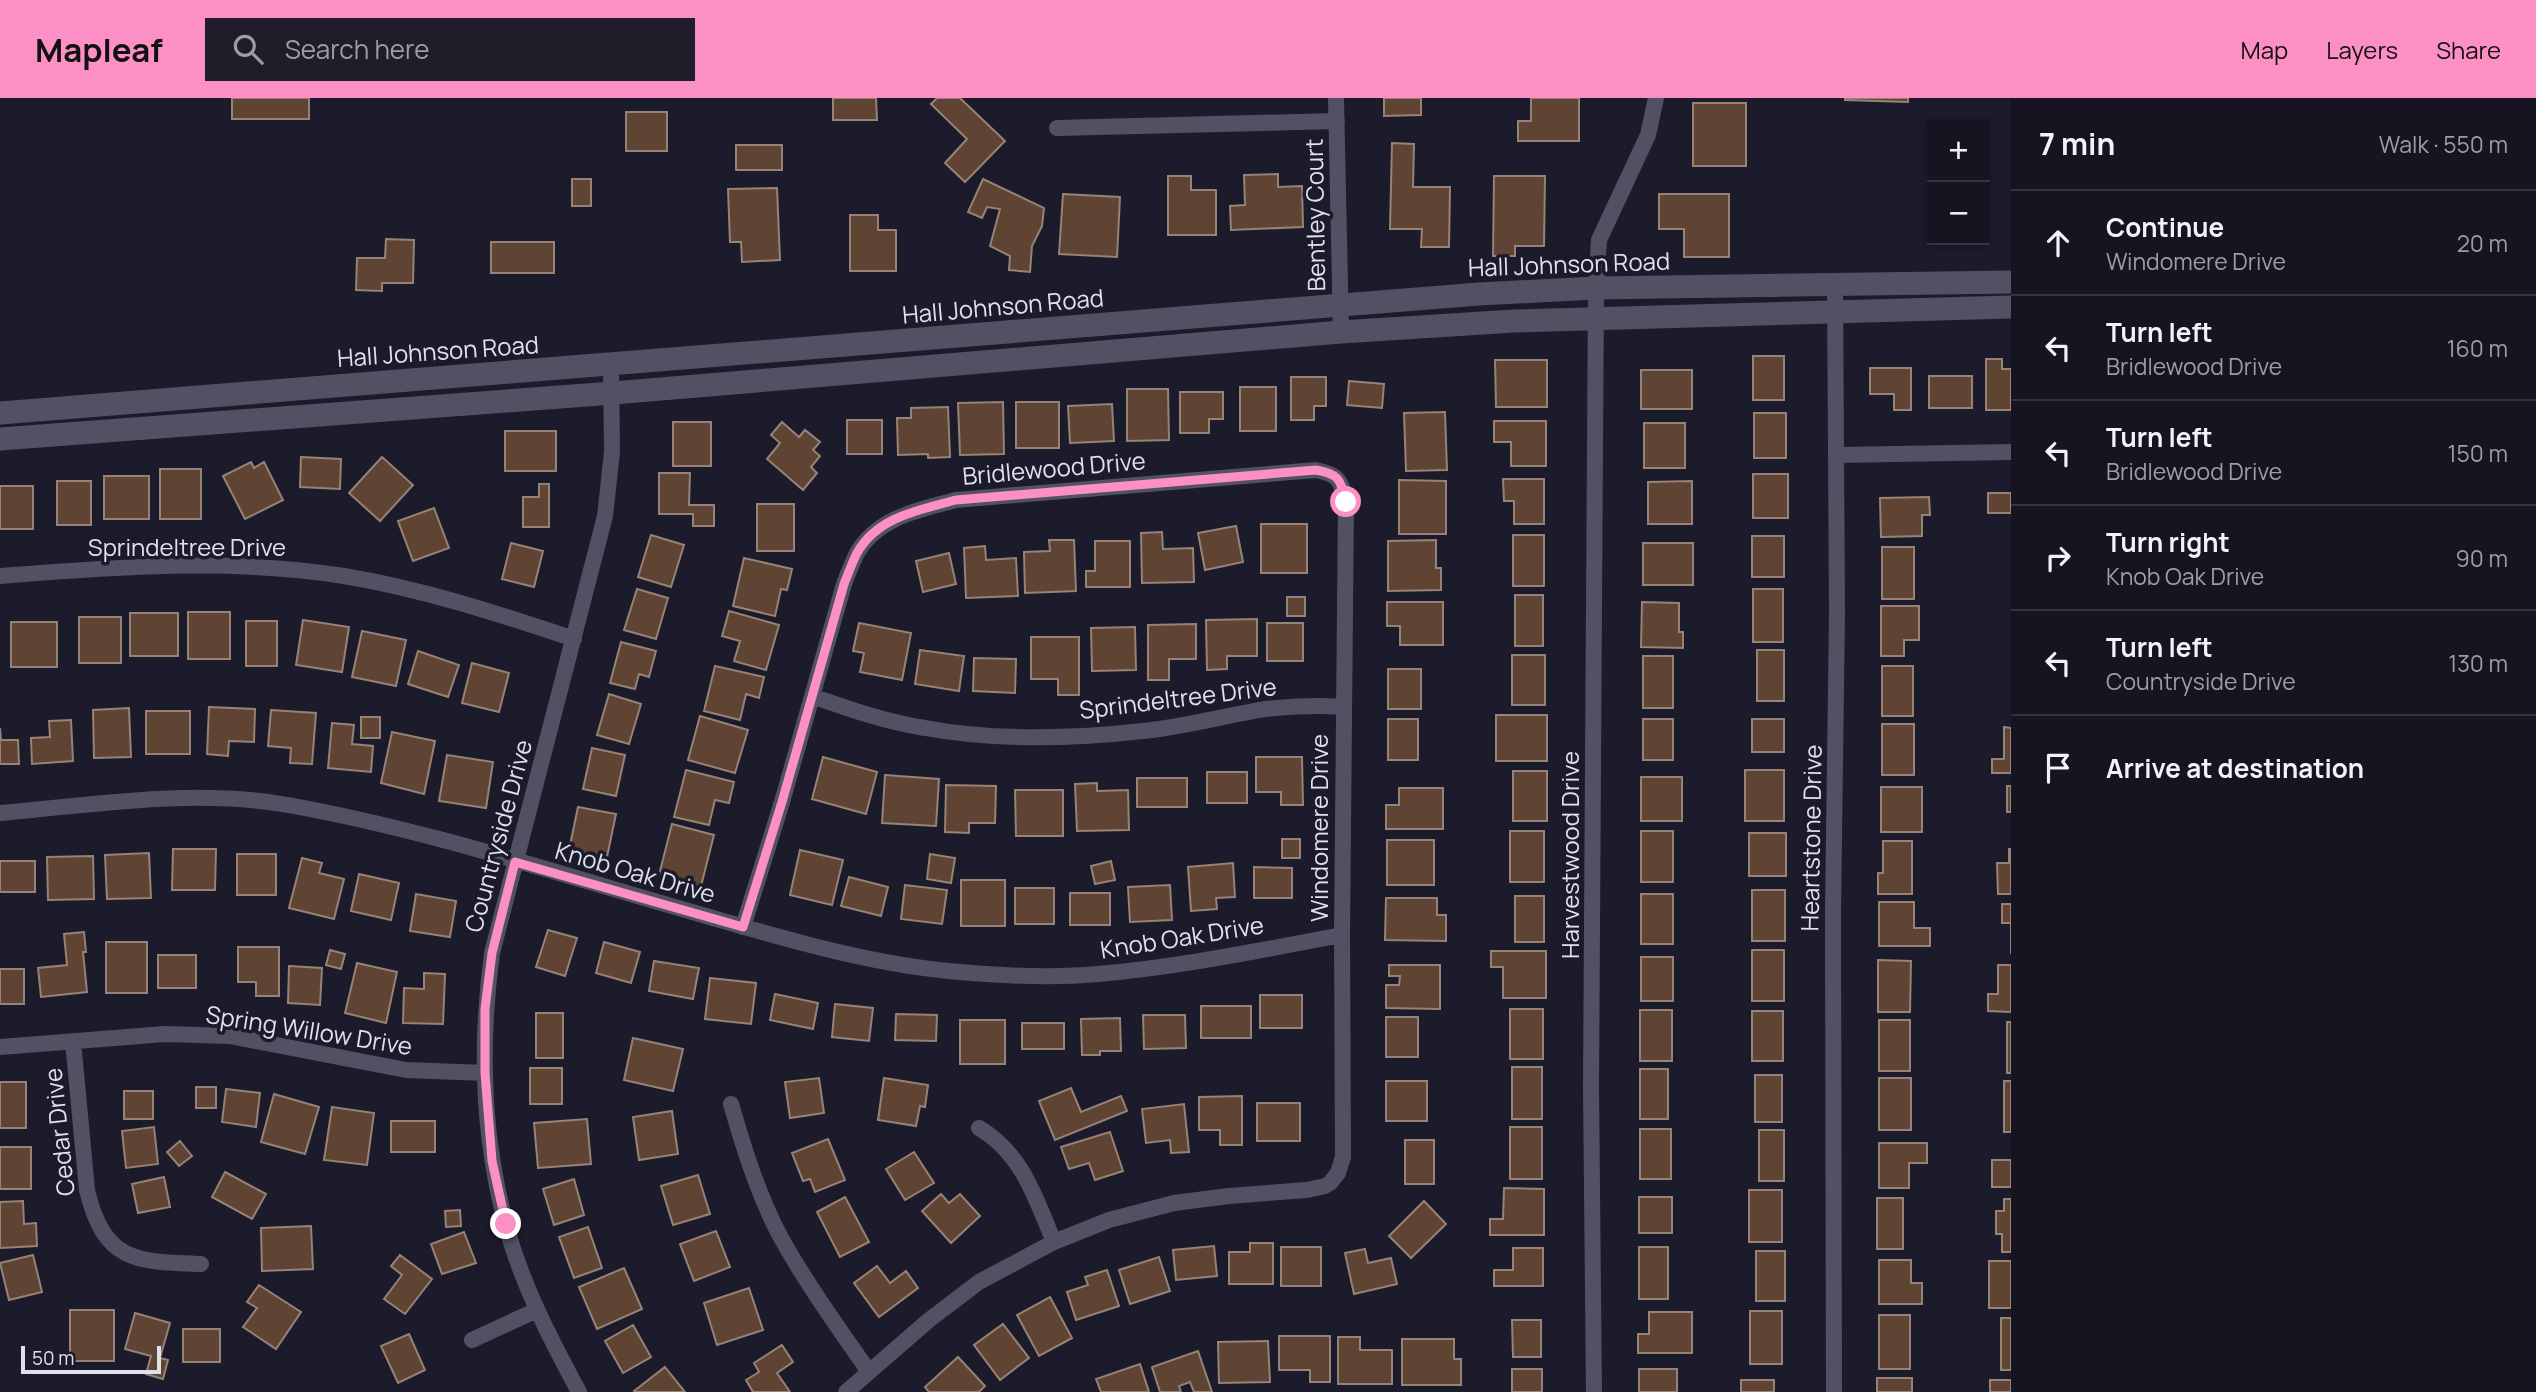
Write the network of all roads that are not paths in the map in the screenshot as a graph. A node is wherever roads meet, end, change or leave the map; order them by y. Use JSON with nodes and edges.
{"nodes":[{"id":1,"x":1336,"y":98,"type":"edge"},
{"id":2,"x":1656,"y":98,"type":"edge"},
{"id":3,"x":1337,"y":121,"type":"junction"},
{"id":4,"x":1057,"y":128,"type":"dead end"},
{"id":5,"x":2011,"y":282,"type":"edge"},
{"id":6,"x":1835,"y":285,"type":"junction"},
{"id":7,"x":1596,"y":288,"type":"junction"},
{"id":8,"x":1340,"y":306,"type":"junction"},
{"id":9,"x":2011,"y":307,"type":"edge"},
{"id":10,"x":1836,"y":312,"type":"junction"},
{"id":11,"x":1598,"y":319,"type":"junction"},
{"id":12,"x":1341,"y":332,"type":"junction"},
{"id":13,"x":611,"y":365,"type":"junction"},
{"id":14,"x":613,"y":393,"type":"junction"},
{"id":15,"x":0,"y":413,"type":"edge"},
{"id":16,"x":0,"y":439,"type":"edge"},
{"id":17,"x":2011,"y":452,"type":"edge"},
{"id":18,"x":1837,"y":455,"type":"junction"},
{"id":19,"x":1326,"y":472,"type":"joint"},
{"id":20,"x":0,"y":576,"type":"edge"},
{"id":21,"x":575,"y":639,"type":"junction"},
{"id":22,"x":812,"y":696,"type":"junction"},
{"id":23,"x":1344,"y":706,"type":"junction"},
{"id":24,"x":0,"y":813,"type":"edge"},
{"id":25,"x":515,"y":862,"type":"junction"},
{"id":26,"x":743,"y":927,"type":"junction"},
{"id":27,"x":1342,"y":935,"type":"junction"},
{"id":28,"x":73,"y":1041,"type":"junction"},
{"id":29,"x":0,"y":1047,"type":"edge"},
{"id":30,"x":485,"y":1073,"type":"junction"},
{"id":31,"x":731,"y":1104,"type":"dead end"},
{"id":32,"x":979,"y":1128,"type":"dead end"},
{"id":33,"x":1054,"y":1242,"type":"junction"},
{"id":34,"x":201,"y":1264,"type":"dead end"},
{"id":35,"x":537,"y":1310,"type":"junction"},
{"id":36,"x":472,"y":1340,"type":"dead end"},
{"id":37,"x":869,"y":1372,"type":"junction"},
{"id":38,"x":579,"y":1392,"type":"edge"},
{"id":39,"x":846,"y":1392,"type":"edge"},
{"id":40,"x":1594,"y":1392,"type":"edge"},
{"id":41,"x":1834,"y":1392,"type":"edge"}],
"edges":[{"from":1,"to":3,"type":"street","name":"Bentley Court"},
{"from":2,"to":7,"type":"street","name":"Harvestwood Drive"},
{"from":3,"to":4,"type":"street"},
{"from":3,"to":8,"type":"street","name":"Bentley Court"},
{"from":5,"to":6,"type":"main road","name":"Hall Johnson Road"},
{"from":6,"to":7,"type":"main road","name":"Hall Johnson Road"},
{"from":6,"to":10,"type":"street","name":"Heartstone Drive"},
{"from":7,"to":8,"type":"main road","name":"Hall Johnson Road"},
{"from":7,"to":11,"type":"street","name":"Harvestwood Drive"},
{"from":8,"to":12,"type":"street","name":"Bentley Court"},
{"from":8,"to":13,"type":"main road","name":"Hall Johnson Road"},
{"from":9,"to":10,"type":"main road"},
{"from":10,"to":11,"type":"main road"},
{"from":10,"to":18,"type":"street","name":"Heartstone Drive"},
{"from":11,"to":12,"type":"main road"},
{"from":11,"to":40,"type":"street","name":"Harvestwood Drive"},
{"from":12,"to":14,"type":"main road"},
{"from":13,"to":14,"type":"street","name":"Countryside Drive"},
{"from":13,"to":15,"type":"main road","name":"Hall Johnson Road"},
{"from":14,"to":16,"type":"main road"},
{"from":14,"to":21,"type":"street","name":"Countryside Drive"},
{"from":17,"to":18,"type":"street"},
{"from":18,"to":41,"type":"street","name":"Heartstone Drive"},
{"from":19,"to":22,"type":"street","name":"Bridlewood Drive"},
{"from":19,"to":23,"type":"street","name":"Windomere Drive"},
{"from":20,"to":21,"type":"street","name":"Sprindeltree Drive"},
{"from":21,"to":25,"type":"street","name":"Countryside Drive"},
{"from":22,"to":23,"type":"street","name":"Sprindeltree Drive"},
{"from":22,"to":26,"type":"street","name":"Bridlewood Drive"},
{"from":23,"to":27,"type":"street","name":"Windomere Drive"},
{"from":24,"to":25,"type":"street","name":"Knob Oak Drive"},
{"from":25,"to":26,"type":"street","name":"Knob Oak Drive"},
{"from":25,"to":30,"type":"street","name":"Countryside Drive"},
{"from":26,"to":27,"type":"street","name":"Knob Oak Drive"},
{"from":27,"to":33,"type":"street","name":"Windomere Drive"},
{"from":28,"to":29,"type":"street","name":"Spring Willow Drive"},
{"from":28,"to":30,"type":"street","name":"Spring Willow Drive"},
{"from":28,"to":34,"type":"street","name":"Cedar Drive"},
{"from":30,"to":35,"type":"street","name":"Countryside Drive"},
{"from":31,"to":37,"type":"street"},
{"from":32,"to":33,"type":"street"},
{"from":33,"to":37,"type":"street"},
{"from":35,"to":36,"type":"street"},
{"from":35,"to":38,"type":"street","name":"Countryside Drive"},
{"from":37,"to":39,"type":"street"}]}
